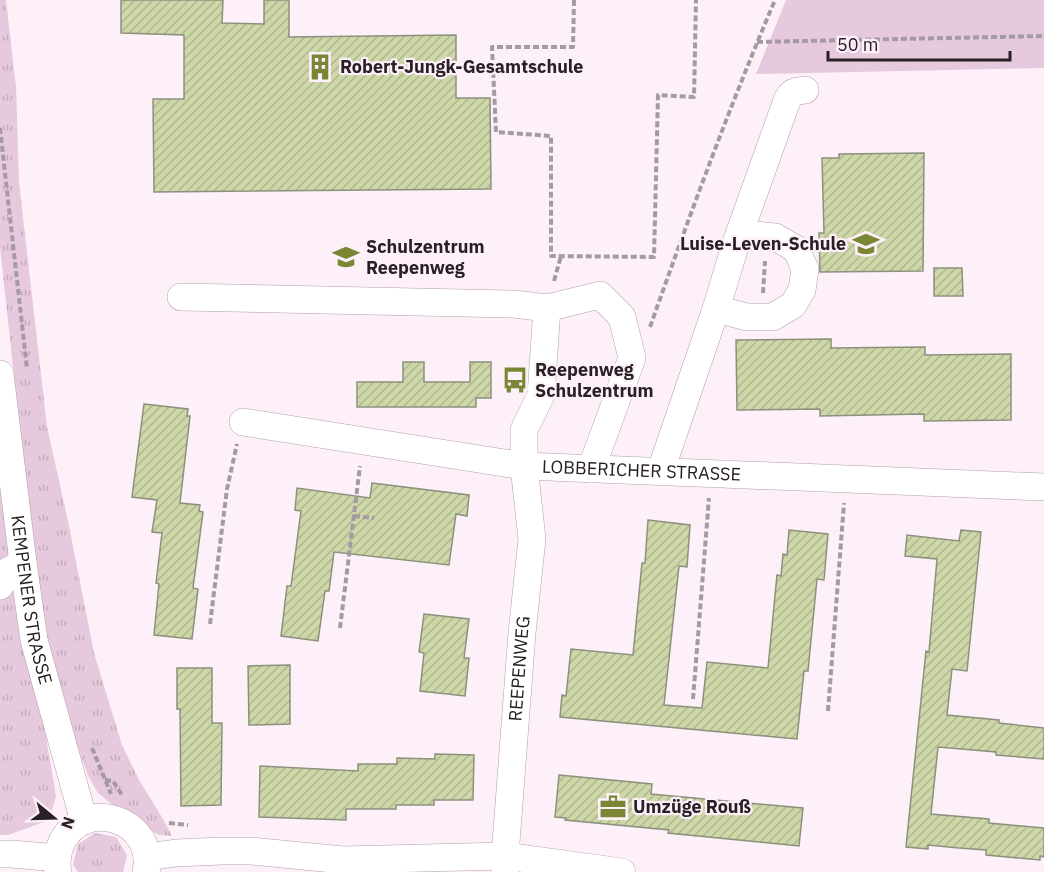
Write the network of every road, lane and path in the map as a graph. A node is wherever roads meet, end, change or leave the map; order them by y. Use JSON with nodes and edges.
{"nodes":[{"id":1,"x":574,"y":0,"type":"edge"},
{"id":2,"x":696,"y":0,"type":"edge"},
{"id":3,"x":775,"y":0,"type":"edge"},
{"id":4,"x":1044,"y":36,"type":"edge"},
{"id":5,"x":757,"y":42,"type":"junction"},
{"id":6,"x":805,"y":90,"type":"dead end"},
{"id":7,"x":0,"y":128,"type":"edge"},
{"id":8,"x":766,"y":237,"type":"junction"},
{"id":9,"x":737,"y":240,"type":"junction"},
{"id":10,"x":181,"y":297,"type":"dead end"},
{"id":11,"x":547,"y":308,"type":"junction"},
{"id":12,"x":716,"y":309,"type":"junction"},
{"id":13,"x":761,"y":317,"type":"junction"},
{"id":14,"x":648,"y":335,"type":"dead end"},
{"id":15,"x":27,"y":372,"type":"dead end"},
{"id":16,"x":0,"y":374,"type":"edge"},
{"id":17,"x":243,"y":422,"type":"joint"},
{"id":18,"x":363,"y":441,"type":"junction"},
{"id":19,"x":524,"y":466,"type":"junction"},
{"id":20,"x":591,"y":469,"type":"junction"},
{"id":21,"x":661,"y":470,"type":"junction"},
{"id":22,"x":711,"y":473,"type":"junction"},
{"id":23,"x":846,"y":478,"type":"junction"},
{"id":24,"x":1044,"y":487,"type":"edge"},
{"id":25,"x":354,"y":516,"type":"junction"},
{"id":26,"x":374,"y":518,"type":"dead end"},
{"id":27,"x":22,"y":563,"type":"junction"},
{"id":28,"x":0,"y":585,"type":"edge"},
{"id":29,"x":210,"y":624,"type":"dead end"},
{"id":30,"x":340,"y":628,"type":"dead end"},
{"id":31,"x":693,"y":699,"type":"dead end"},
{"id":32,"x":828,"y":711,"type":"dead end"},
{"id":33,"x":90,"y":741,"type":"dead end"},
{"id":34,"x":105,"y":780,"type":"dead end"},
{"id":35,"x":84,"y":821,"type":"junction"},
{"id":36,"x":0,"y":854,"type":"edge"},
{"id":37,"x":146,"y":864,"type":"edge"},
{"id":38,"x":505,"y":864,"type":"edge"},
{"id":39,"x":57,"y":865,"type":"edge"},
{"id":40,"x":622,"y":872,"type":"edge"}],
"edges":[{"from":1,"to":2,"type":"path"},
{"from":3,"to":5,"type":"path"},
{"from":4,"to":5,"type":"path"},
{"from":5,"to":14,"type":"path"},
{"from":6,"to":9,"type":"street"},
{"from":7,"to":15,"type":"path"},
{"from":8,"to":9,"type":"street"},
{"from":8,"to":13,"type":"path"},
{"from":8,"to":13,"type":"street"},
{"from":9,"to":12,"type":"street"},
{"from":10,"to":11,"type":"street"},
{"from":11,"to":19,"type":"street","name":"REEPENWEG"},
{"from":11,"to":20,"type":"street"},
{"from":12,"to":13,"type":"street"},
{"from":12,"to":21,"type":"street"},
{"from":16,"to":27,"type":"street","name":"KEMPENER STRASSE"},
{"from":17,"to":18,"type":"street","name":"LOBBERICHER STRASSE"},
{"from":17,"to":29,"type":"path"},
{"from":18,"to":19,"type":"street","name":"LOBBERICHER STRASSE"},
{"from":18,"to":25,"type":"path"},
{"from":19,"to":20,"type":"street","name":"LOBBERICHER STRASSE"},
{"from":19,"to":38,"type":"street","name":"REEPENWEG"},
{"from":20,"to":21,"type":"street","name":"LOBBERICHER STRASSE"},
{"from":21,"to":22,"type":"street","name":"LOBBERICHER STRASSE"},
{"from":22,"to":23,"type":"street","name":"LOBBERICHER STRASSE"},
{"from":22,"to":31,"type":"path"},
{"from":23,"to":24,"type":"street","name":"LOBBERICHER STRASSE"},
{"from":23,"to":32,"type":"path"},
{"from":25,"to":26,"type":"path"},
{"from":25,"to":30,"type":"path"},
{"from":27,"to":28,"type":"street"},
{"from":27,"to":35,"type":"street","name":"KEMPENER STRASSE"},
{"from":33,"to":34,"type":"path"},
{"from":35,"to":37,"type":"street"},
{"from":35,"to":39,"type":"street"},
{"from":36,"to":39,"type":"street"},
{"from":37,"to":38,"type":"street"},
{"from":38,"to":40,"type":"street"}]}
